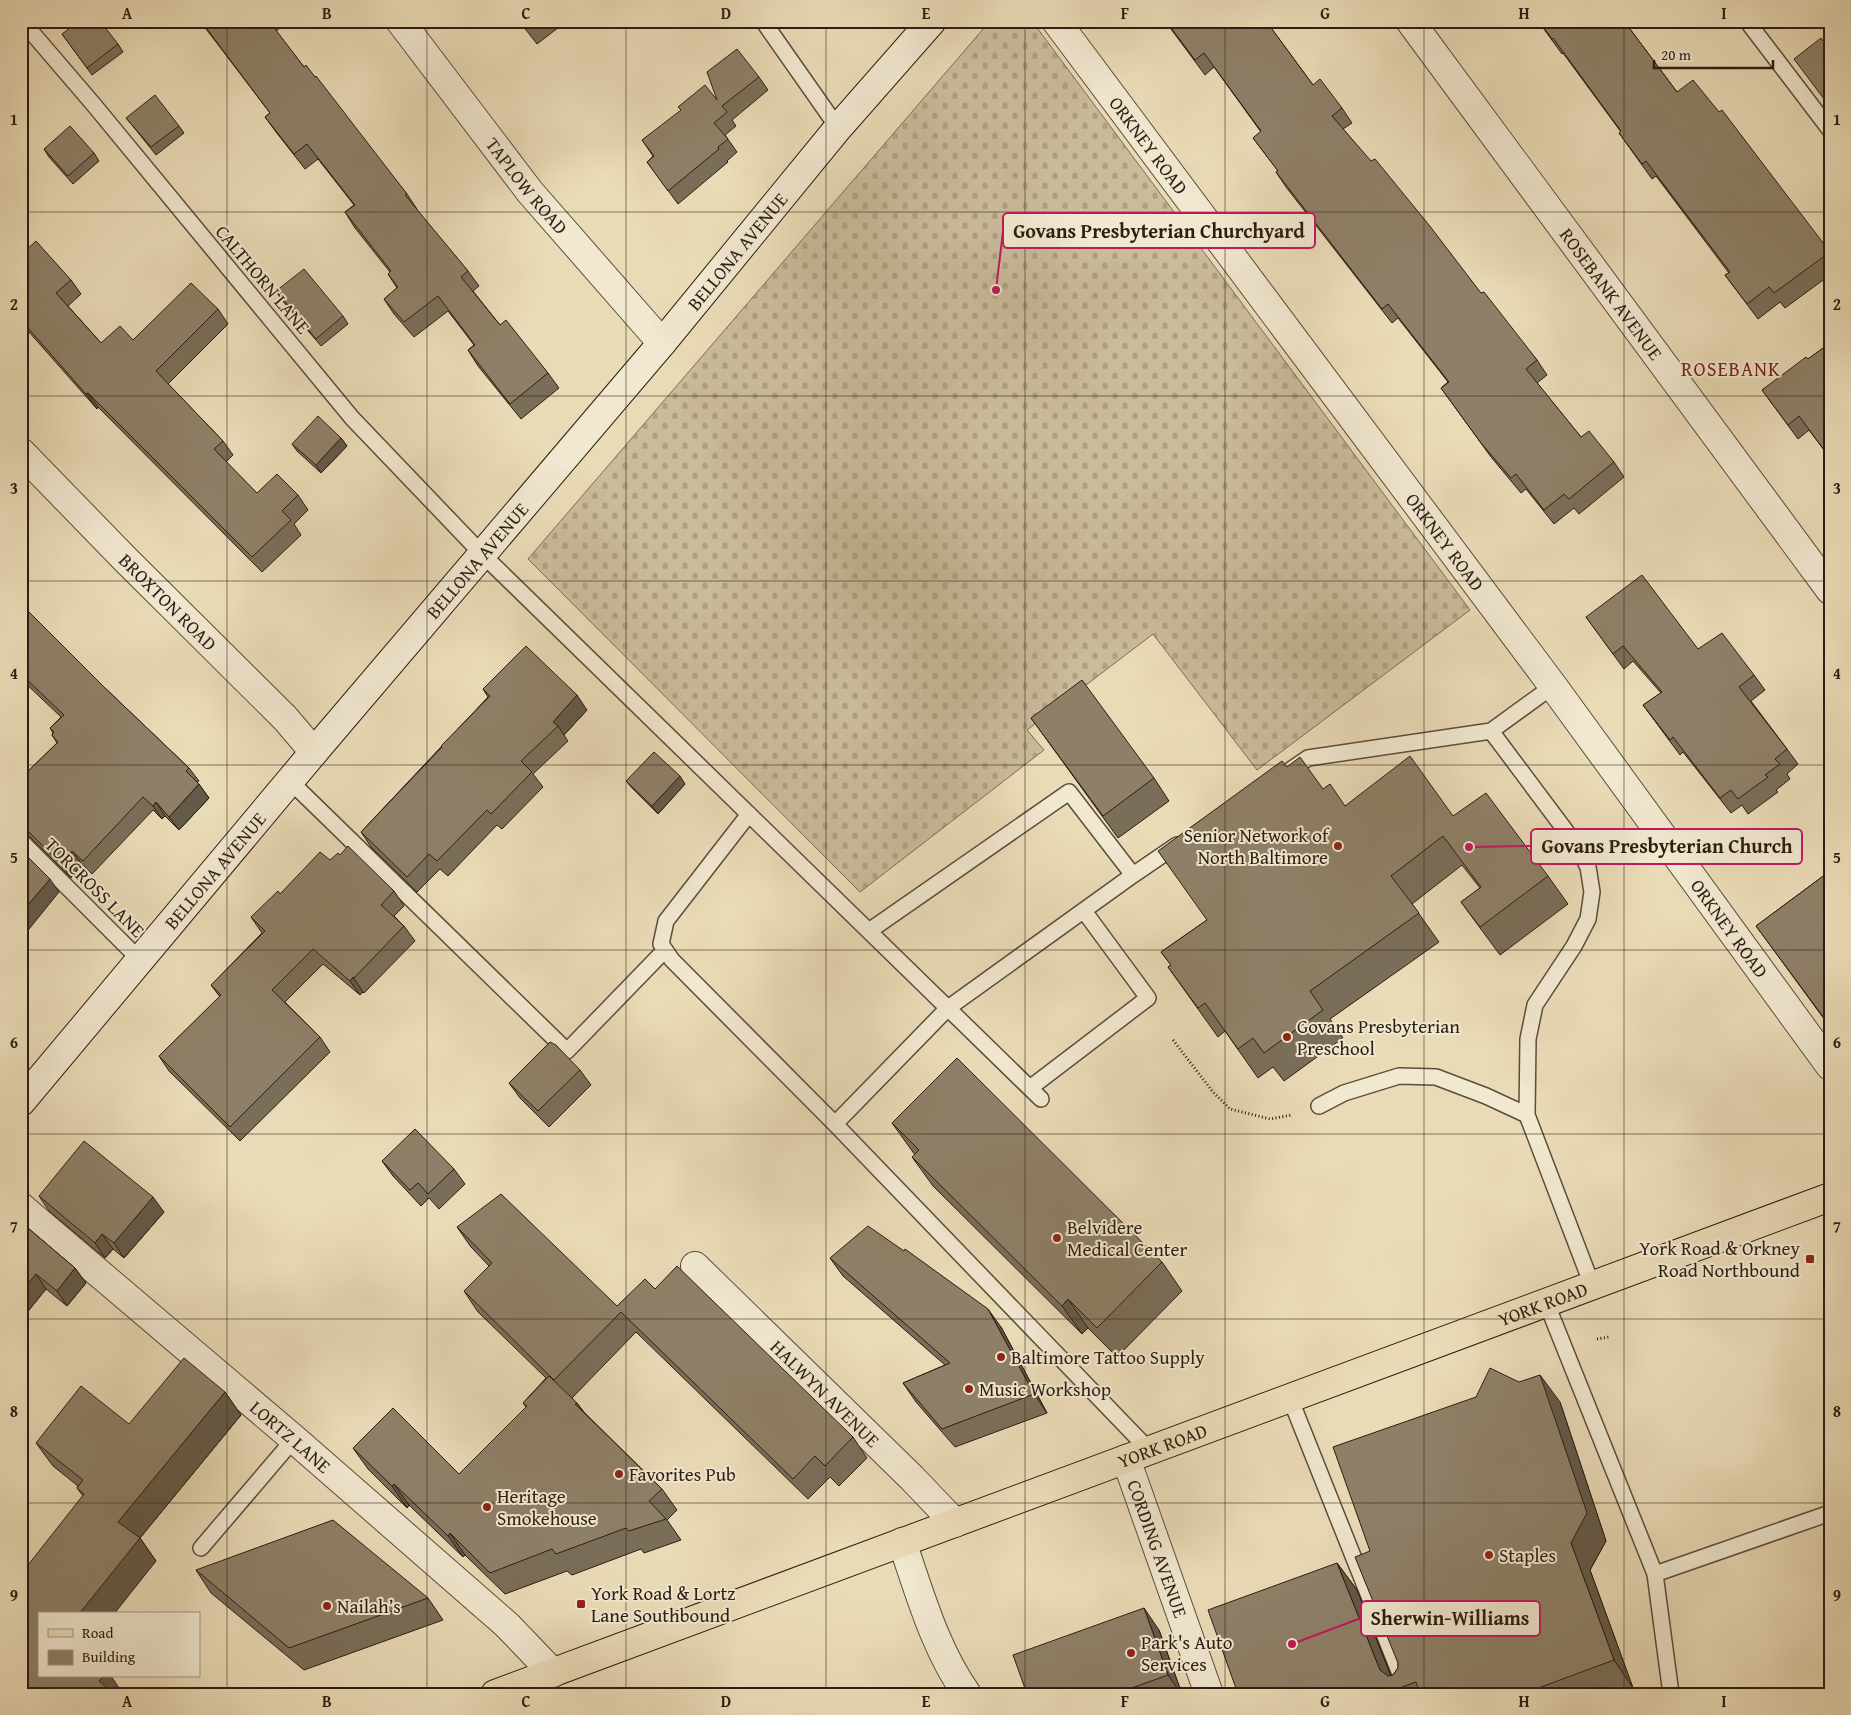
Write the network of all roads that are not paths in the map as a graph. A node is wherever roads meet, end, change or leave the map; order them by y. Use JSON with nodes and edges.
{"nodes":[{"id":1,"x":22,"y":21,"type":"edge"},
{"id":2,"x":400,"y":21,"type":"edge"},
{"id":3,"x":763,"y":21,"type":"edge"},
{"id":4,"x":932,"y":21,"type":"edge"},
{"id":5,"x":1056,"y":21,"type":"edge"},
{"id":6,"x":1410,"y":21,"type":"edge"},
{"id":7,"x":1747,"y":21,"type":"edge"},
{"id":8,"x":838,"y":128,"type":"junction"},
{"id":9,"x":1830,"y":130,"type":"edge"},
{"id":10,"x":662,"y":342,"type":"junction"},
{"id":11,"x":21,"y":452,"type":"edge"},
{"id":12,"x":483,"y":555,"type":"junction"},
{"id":13,"x":1830,"y":590,"type":"edge"},
{"id":14,"x":1552,"y":686,"type":"junction"},
{"id":15,"x":1491,"y":731,"type":"junction"},
{"id":16,"x":314,"y":752,"type":"junction"},
{"id":17,"x":1276,"y":779,"type":"edge"},
{"id":18,"x":290,"y":781,"type":"junction"},
{"id":19,"x":749,"y":814,"type":"junction"},
{"id":20,"x":1189,"y":838,"type":"edge"},
{"id":21,"x":21,"y":841,"type":"edge"},
{"id":22,"x":1133,"y":875,"type":"junction"},
{"id":23,"x":1084,"y":911,"type":"junction"},
{"id":24,"x":869,"y":931,"type":"junction"},
{"id":25,"x":665,"y":950,"type":"junction"},
{"id":26,"x":140,"y":960,"type":"junction"},
{"id":27,"x":948,"y":1008,"type":"junction"},
{"id":28,"x":1830,"y":1066,"type":"edge"},
{"id":29,"x":1030,"y":1088,"type":"junction"},
{"id":30,"x":1041,"y":1099,"type":"dead end"},
{"id":31,"x":21,"y":1102,"type":"edge"},
{"id":32,"x":1319,"y":1106,"type":"road end"},
{"id":33,"x":1527,"y":1115,"type":"junction"},
{"id":34,"x":835,"y":1124,"type":"junction"},
{"id":35,"x":1830,"y":1197,"type":"edge"},
{"id":36,"x":21,"y":1207,"type":"edge"},
{"id":37,"x":695,"y":1266,"type":"dead end"},
{"id":38,"x":1592,"y":1285,"type":"junction"},
{"id":39,"x":1546,"y":1302,"type":"junction"},
{"id":40,"x":1290,"y":1398,"type":"junction"},
{"id":41,"x":294,"y":1439,"type":"junction"},
{"id":42,"x":1138,"y":1454,"type":"junction"},
{"id":43,"x":1830,"y":1513,"type":"edge"},
{"id":44,"x":955,"y":1522,"type":"junction"},
{"id":45,"x":902,"y":1542,"type":"junction"},
{"id":46,"x":201,"y":1548,"type":"dead end"},
{"id":47,"x":1655,"y":1574,"type":"junction"},
{"id":48,"x":552,"y":1673,"type":"junction"},
{"id":49,"x":494,"y":1694,"type":"edge"},
{"id":50,"x":967,"y":1694,"type":"edge"},
{"id":51,"x":1208,"y":1694,"type":"edge"},
{"id":52,"x":1408,"y":1694,"type":"edge"},
{"id":53,"x":1671,"y":1694,"type":"edge"}],
"edges":[{"from":1,"to":12,"type":"lane","name":"CALTHORN LANE"},
{"from":2,"to":10,"type":"street","name":"TAPLOW ROAD"},
{"from":3,"to":8,"type":"lane"},
{"from":4,"to":8,"type":"street","name":"BELLONA AVENUE"},
{"from":5,"to":14,"type":"street","name":"ORKNEY ROAD"},
{"from":6,"to":13,"type":"street","name":"ROSEBANK AVENUE"},
{"from":7,"to":9,"type":"lane"},
{"from":8,"to":10,"type":"street","name":"BELLONA AVENUE"},
{"from":10,"to":12,"type":"street","name":"BELLONA AVENUE"},
{"from":11,"to":16,"type":"street","name":"BROXTON ROAD"},
{"from":12,"to":16,"type":"street","name":"BELLONA AVENUE"},
{"from":12,"to":19,"type":"lane","name":"CALTHORN LANE"},
{"from":14,"to":15,"type":"lane"},
{"from":14,"to":28,"type":"street","name":"ORKNEY ROAD"},
{"from":15,"to":17,"type":"lane"},
{"from":15,"to":33,"type":"lane"},
{"from":16,"to":18,"type":"street","name":"BELLONA AVENUE"},
{"from":18,"to":25,"type":"lane"},
{"from":18,"to":26,"type":"street","name":"BELLONA AVENUE"},
{"from":19,"to":24,"type":"lane","name":"CALTHORN LANE"},
{"from":19,"to":25,"type":"lane"},
{"from":20,"to":22,"type":"lane"},
{"from":21,"to":26,"type":"lane","name":"TORCROSS LANE"},
{"from":22,"to":23,"type":"lane"},
{"from":22,"to":24,"type":"lane"},
{"from":23,"to":27,"type":"lane"},
{"from":23,"to":29,"type":"lane"},
{"from":24,"to":27,"type":"lane","name":"CALTHORN LANE"},
{"from":25,"to":34,"type":"lane"},
{"from":26,"to":31,"type":"street","name":"BELLONA AVENUE"},
{"from":27,"to":29,"type":"lane","name":"CALTHORN LANE"},
{"from":27,"to":34,"type":"lane"},
{"from":29,"to":30,"type":"lane","name":"CALTHORN LANE"},
{"from":32,"to":33,"type":"lane"},
{"from":33,"to":38,"type":"lane"},
{"from":34,"to":42,"type":"lane"},
{"from":35,"to":38,"type":"main road","name":"YORK ROAD"},
{"from":36,"to":41,"type":"street","name":"LORTZ LANE"},
{"from":37,"to":44,"type":"street","name":"HALWYN AVENUE"},
{"from":38,"to":39,"type":"main road","name":"YORK ROAD"},
{"from":39,"to":40,"type":"main road","name":"YORK ROAD"},
{"from":39,"to":47,"type":"lane"},
{"from":40,"to":42,"type":"main road","name":"YORK ROAD"},
{"from":40,"to":52,"type":"lane"},
{"from":41,"to":46,"type":"lane"},
{"from":41,"to":48,"type":"street","name":"LORTZ LANE"},
{"from":42,"to":44,"type":"main road","name":"YORK ROAD"},
{"from":42,"to":51,"type":"street","name":"CORDING AVENUE"},
{"from":43,"to":47,"type":"lane"},
{"from":44,"to":45,"type":"main road","name":"YORK ROAD"},
{"from":45,"to":48,"type":"main road","name":"YORK ROAD"},
{"from":45,"to":50,"type":"street"},
{"from":47,"to":53,"type":"lane"},
{"from":48,"to":49,"type":"main road","name":"YORK ROAD"}]}
